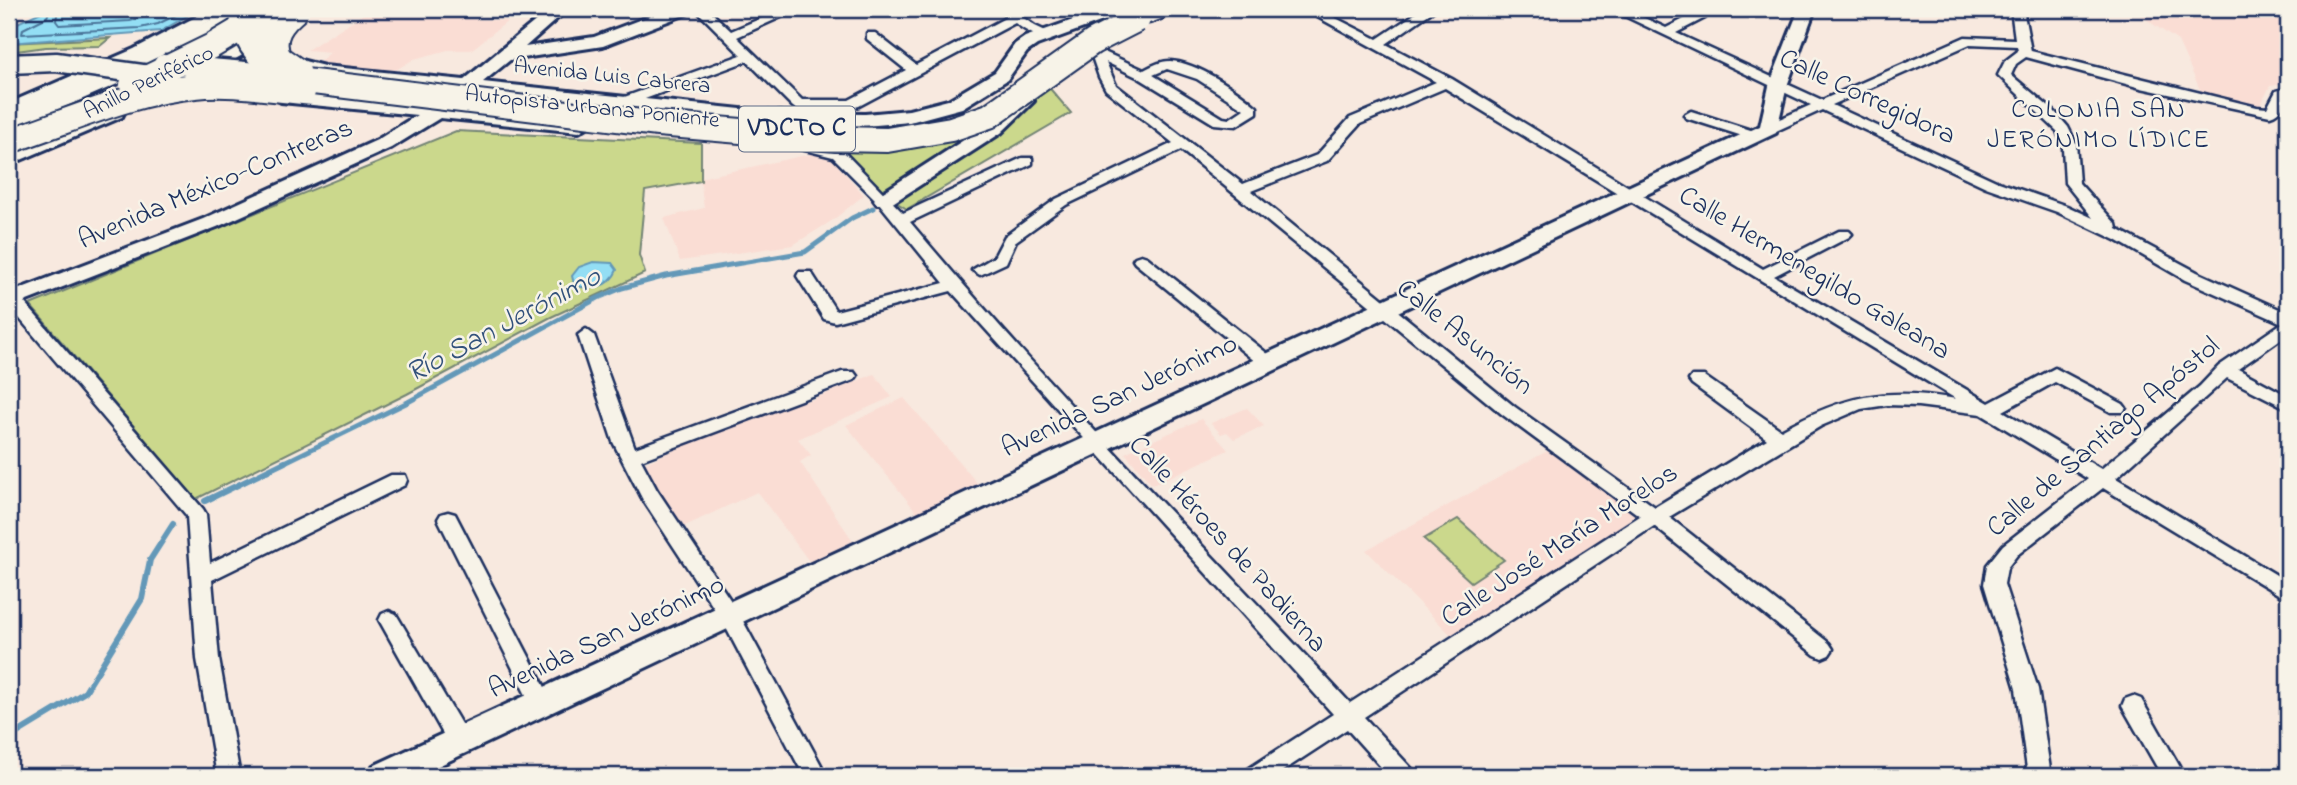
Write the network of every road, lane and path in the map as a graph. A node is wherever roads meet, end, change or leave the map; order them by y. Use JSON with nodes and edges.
{"nodes":[{"id":1,"x":223,"y":9,"type":"edge"},
{"id":2,"x":248,"y":9,"type":"edge"},
{"id":3,"x":259,"y":9,"type":"edge"},
{"id":4,"x":274,"y":9,"type":"edge"},
{"id":5,"x":560,"y":9,"type":"edge"},
{"id":6,"x":683,"y":9,"type":"edge"},
{"id":7,"x":701,"y":9,"type":"edge"},
{"id":8,"x":793,"y":9,"type":"edge"},
{"id":9,"x":1149,"y":9,"type":"edge"},
{"id":10,"x":1164,"y":9,"type":"edge"},
{"id":11,"x":1173,"y":9,"type":"edge"},
{"id":12,"x":1309,"y":9,"type":"edge"},
{"id":13,"x":1430,"y":9,"type":"edge"},
{"id":14,"x":1616,"y":9,"type":"edge"},
{"id":15,"x":1696,"y":9,"type":"edge"},
{"id":16,"x":2017,"y":9,"type":"edge"},
{"id":17,"x":298,"y":10,"type":"edge"},
{"id":18,"x":1802,"y":10,"type":"edge"},
{"id":19,"x":1010,"y":13,"type":"edge"},
{"id":20,"x":1119,"y":17,"type":"edge"},
{"id":21,"x":1666,"y":33,"type":"junction"},
{"id":22,"x":267,"y":34,"type":"junction"},
{"id":23,"x":729,"y":36,"type":"junction"},
{"id":24,"x":871,"y":36,"type":"dead end"},
{"id":25,"x":1038,"y":37,"type":"junction"},
{"id":26,"x":1378,"y":44,"type":"junction"},
{"id":27,"x":2024,"y":48,"type":"junction"},
{"id":28,"x":1096,"y":50,"type":"junction"},
{"id":29,"x":506,"y":55,"type":"junction"},
{"id":30,"x":749,"y":56,"type":"junction"},
{"id":31,"x":9,"y":57,"type":"edge"},
{"id":32,"x":9,"y":64,"type":"edge"},
{"id":33,"x":914,"y":70,"type":"junction"},
{"id":34,"x":1142,"y":74,"type":"junction"},
{"id":35,"x":293,"y":75,"type":"junction"},
{"id":36,"x":206,"y":80,"type":"junction"},
{"id":37,"x":1447,"y":82,"type":"junction"},
{"id":38,"x":1778,"y":86,"type":"junction"},
{"id":39,"x":2288,"y":92,"type":"edge"},
{"id":40,"x":449,"y":97,"type":"junction"},
{"id":41,"x":567,"y":97,"type":"junction"},
{"id":42,"x":1025,"y":101,"type":"junction"},
{"id":43,"x":138,"y":103,"type":"junction"},
{"id":44,"x":621,"y":103,"type":"junction"},
{"id":45,"x":1819,"y":105,"type":"junction"},
{"id":46,"x":9,"y":108,"type":"edge"},
{"id":47,"x":488,"y":115,"type":"junction"},
{"id":48,"x":1692,"y":115,"type":"dead end"},
{"id":49,"x":534,"y":121,"type":"junction"},
{"id":50,"x":793,"y":122,"type":"junction"},
{"id":51,"x":9,"y":124,"type":"edge"},
{"id":52,"x":740,"y":129,"type":"junction"},
{"id":53,"x":9,"y":131,"type":"edge"},
{"id":54,"x":1762,"y":133,"type":"junction"},
{"id":55,"x":9,"y":140,"type":"edge"},
{"id":56,"x":1184,"y":143,"type":"junction"},
{"id":57,"x":384,"y":144,"type":"junction"},
{"id":58,"x":908,"y":144,"type":"junction"},
{"id":59,"x":9,"y":152,"type":"edge"},
{"id":60,"x":9,"y":159,"type":"edge"},
{"id":61,"x":1027,"y":161,"type":"dead end"},
{"id":62,"x":1241,"y":190,"type":"junction"},
{"id":63,"x":1628,"y":195,"type":"junction"},
{"id":64,"x":884,"y":201,"type":"junction"},
{"id":65,"x":901,"y":220,"type":"junction"},
{"id":66,"x":1844,"y":234,"type":"dead end"},
{"id":67,"x":2121,"y":237,"type":"junction"},
{"id":68,"x":1141,"y":260,"type":"dead end"},
{"id":69,"x":980,"y":270,"type":"dead end"},
{"id":70,"x":806,"y":276,"type":"dead end"},
{"id":71,"x":1762,"y":276,"type":"junction"},
{"id":72,"x":954,"y":285,"type":"junction"},
{"id":73,"x":10,"y":300,"type":"edge"},
{"id":74,"x":1382,"y":309,"type":"junction"},
{"id":75,"x":2288,"y":318,"type":"edge"},
{"id":76,"x":2288,"y":326,"type":"edge"},
{"id":77,"x":586,"y":335,"type":"dead end"},
{"id":78,"x":1899,"y":359,"type":"junction"},
{"id":79,"x":1268,"y":363,"type":"junction"},
{"id":80,"x":2225,"y":370,"type":"junction"},
{"id":81,"x":848,"y":376,"type":"dead end"},
{"id":82,"x":1698,"y":380,"type":"dead end"},
{"id":83,"x":1910,"y":399,"type":"junction"},
{"id":84,"x":2288,"y":403,"type":"edge"},
{"id":85,"x":2117,"y":408,"type":"dead end"},
{"id":86,"x":1989,"y":411,"type":"junction"},
{"id":87,"x":1782,"y":440,"type":"junction"},
{"id":88,"x":1096,"y":442,"type":"junction"},
{"id":89,"x":631,"y":457,"type":"junction"},
{"id":90,"x":2103,"y":478,"type":"junction"},
{"id":91,"x":398,"y":480,"type":"dead end"},
{"id":92,"x":1654,"y":516,"type":"junction"},
{"id":93,"x":448,"y":519,"type":"dead end"},
{"id":94,"x":200,"y":577,"type":"junction"},
{"id":95,"x":2288,"y":592,"type":"edge"},
{"id":96,"x":730,"y":616,"type":"junction"},
{"id":97,"x":389,"y":620,"type":"dead end"},
{"id":98,"x":1822,"y":649,"type":"dead end"},
{"id":99,"x":541,"y":702,"type":"junction"},
{"id":100,"x":2133,"y":706,"type":"dead end"},
{"id":101,"x":1347,"y":718,"type":"junction"},
{"id":102,"x":459,"y":741,"type":"junction"},
{"id":103,"x":229,"y":776,"type":"edge"},
{"id":104,"x":384,"y":776,"type":"edge"},
{"id":105,"x":816,"y":776,"type":"edge"},
{"id":106,"x":1256,"y":776,"type":"edge"},
{"id":107,"x":1404,"y":776,"type":"edge"},
{"id":108,"x":2039,"y":776,"type":"edge"},
{"id":109,"x":2174,"y":776,"type":"edge"}],
"edges":[{"from":1,"to":46,"type":"main road"},
{"from":2,"to":40,"type":"highway","bridge":true},
{"from":2,"to":51,"type":"highway","name":"Anillo Periférico"},
{"from":3,"to":53,"type":"highway","bridge":true},
{"from":4,"to":55,"type":"highway","bridge":true},
{"from":5,"to":29,"type":"main road","name":"Avenida México-Contreras"},
{"from":6,"to":29,"type":"main road"},
{"from":7,"to":23,"type":"street"},
{"from":8,"to":23,"type":"street"},
{"from":9,"to":20,"type":"highway","name":"Autopista Urbana Poniente","number":"VDCTO C"},
{"from":10,"to":40,"type":"highway","name":"Autopista Urbana Poniente","number":"VDCTO C","bridge":true},
{"from":11,"to":20,"type":"main road","name":"Avenida Luis Cabrera"},
{"from":12,"to":26,"type":"street","name":"Calle Hermenegildo Galeana"},
{"from":13,"to":26,"type":"street"},
{"from":14,"to":21,"type":"street","name":"Calle Corregidora"},
{"from":15,"to":21,"type":"street"},
{"from":16,"to":27,"type":"street"},
{"from":17,"to":22,"type":"main road"},
{"from":17,"to":35,"type":"main road","bridge":true},
{"from":17,"to":40,"type":"highway","name":"Autopista Urbana Poniente","bridge":true},
{"from":17,"to":59,"type":"highway","name":"Anillo Periférico"},
{"from":18,"to":38,"type":"main road"},
{"from":19,"to":25,"type":"street"},
{"from":19,"to":33,"type":"street"},
{"from":20,"to":25,"type":"main road","name":"Avenida Luis Cabrera"},
{"from":20,"to":28,"type":"main road","name":"Avenida Luis Cabrera"},
{"from":20,"to":40,"type":"highway","name":"Autopista Urbana Poniente","number":"VDCTO C"},
{"from":20,"to":50,"type":"highway"},
{"from":21,"to":38,"type":"street","name":"Calle Corregidora"},
{"from":22,"to":40,"type":"main road","name":"Avenida Luis Cabrera"},
{"from":22,"to":43,"type":"main road"},
{"from":23,"to":30,"type":"street"},
{"from":24,"to":33,"type":"street"},
{"from":25,"to":50,"type":"main road","name":"Avenida Luis Cabrera"},
{"from":25,"to":50,"type":"main road","name":"Avenida Luis Cabrera"},
{"from":26,"to":37,"type":"street","name":"Calle Hermenegildo Galeana"},
{"from":27,"to":39,"type":"street"},
{"from":27,"to":45,"type":"street"},
{"from":27,"to":67,"type":"street"},
{"from":28,"to":34,"type":"street"},
{"from":28,"to":42,"type":"main road","name":"Avenida Luis Cabrera"},
{"from":28,"to":56,"type":"street","name":"Calle Asunción"},
{"from":29,"to":40,"type":"main road","name":"Avenida México-Contreras"},
{"from":30,"to":44,"type":"street"},
{"from":30,"to":50,"type":"street"},
{"from":31,"to":35,"type":"main road","name":"Avenida Luis Cabrera","bridge":true},
{"from":32,"to":36,"type":"main road","bridge":true},
{"from":33,"to":50,"type":"street"},
{"from":34,"to":34,"type":"street"},
{"from":35,"to":52,"type":"main road","name":"Avenida Luis Cabrera","bridge":true},
{"from":36,"to":52,"type":"main road","bridge":true},
{"from":36,"to":59,"type":"highway","bridge":true},
{"from":37,"to":62,"type":"street"},
{"from":37,"to":63,"type":"street","name":"Calle Hermenegildo Galeana"},
{"from":38,"to":45,"type":"street","name":"Calle Corregidora"},
{"from":38,"to":54,"type":"main road"},
{"from":40,"to":41,"type":"main road","name":"Avenida Luis Cabrera"},
{"from":40,"to":43,"type":"main road","name":"Avenida Luis Cabrera"},
{"from":40,"to":47,"type":"main road","name":"Avenida Luis Cabrera"},
{"from":40,"to":55,"type":"highway","bridge":true},
{"from":40,"to":57,"type":"main road","name":"Avenida México-Contreras"},
{"from":41,"to":44,"type":"main road","name":"Avenida Luis Cabrera"},
{"from":41,"to":49,"type":"main road"},
{"from":42,"to":58,"type":"main road","name":"Avenida Luis Cabrera"},
{"from":42,"to":64,"type":"main road"},
{"from":43,"to":60,"type":"main road"},
{"from":44,"to":50,"type":"main road","name":"Avenida Luis Cabrera"},
{"from":45,"to":54,"type":"street"},
{"from":45,"to":67,"type":"street","name":"Calle Corregidora"},
{"from":47,"to":49,"type":"main road","name":"Avenida Luis Cabrera"},
{"from":47,"to":57,"type":"main road"},
{"from":48,"to":54,"type":"street"},
{"from":49,"to":50,"type":"main road","name":"Avenida Luis Cabrera"},
{"from":50,"to":52,"type":"main road","name":"Avenida Luis Cabrera"},
{"from":50,"to":58,"type":"main road","name":"Avenida Luis Cabrera"},
{"from":50,"to":64,"type":"street","name":"Calle Héroes de Padierna"},
{"from":52,"to":58,"type":"main road"},
{"from":54,"to":63,"type":"main road","name":"Avenida San Jerónimo"},
{"from":56,"to":62,"type":"street","name":"Calle Asunción"},
{"from":56,"to":69,"type":"street"},
{"from":57,"to":73,"type":"main road","name":"Avenida México-Contreras"},
{"from":61,"to":65,"type":"street"},
{"from":62,"to":74,"type":"street","name":"Calle Asunción"},
{"from":63,"to":71,"type":"street","name":"Calle Hermenegildo Galeana"},
{"from":63,"to":74,"type":"main road","name":"Avenida San Jerónimo"},
{"from":64,"to":65,"type":"street","name":"Calle Héroes de Padierna"},
{"from":65,"to":72,"type":"street","name":"Calle Héroes de Padierna"},
{"from":66,"to":71,"type":"street"},
{"from":67,"to":75,"type":"street","name":"Calle Corregidora"},
{"from":68,"to":79,"type":"street"},
{"from":70,"to":72,"type":"street"},
{"from":71,"to":78,"type":"street","name":"Calle Hermenegildo Galeana"},
{"from":72,"to":88,"type":"street","name":"Calle Héroes de Padierna"},
{"from":73,"to":94,"type":"street"},
{"from":74,"to":79,"type":"main road","name":"Avenida San Jerónimo"},
{"from":74,"to":92,"type":"street","name":"Calle Asunción"},
{"from":76,"to":80,"type":"street","name":"Calle de Santiago Apóstol"},
{"from":77,"to":89,"type":"street"},
{"from":78,"to":83,"type":"street"},
{"from":78,"to":86,"type":"street","name":"Calle Hermenegildo Galeana"},
{"from":79,"to":88,"type":"main road","name":"Avenida San Jerónimo"},
{"from":80,"to":84,"type":"street"},
{"from":80,"to":90,"type":"street","name":"Calle de Santiago Apóstol"},
{"from":81,"to":89,"type":"street"},
{"from":82,"to":87,"type":"street"},
{"from":83,"to":86,"type":"street","name":"Calle José María Morelos"},
{"from":83,"to":87,"type":"street","name":"Calle José María Morelos"},
{"from":85,"to":86,"type":"street"},
{"from":86,"to":90,"type":"street","name":"Calle Hermenegildo Galeana"},
{"from":87,"to":92,"type":"street","name":"Calle José María Morelos"},
{"from":88,"to":96,"type":"main road","name":"Avenida San Jerónimo"},
{"from":88,"to":101,"type":"street","name":"Calle Héroes de Padierna"},
{"from":89,"to":96,"type":"street"},
{"from":90,"to":95,"type":"street","name":"Calle Hermenegildo Galeana"},
{"from":90,"to":108,"type":"street","name":"Calle de Santiago Apóstol"},
{"from":91,"to":94,"type":"street"},
{"from":92,"to":98,"type":"street","name":"Calle Asunción"},
{"from":92,"to":101,"type":"street","name":"Calle José María Morelos"},
{"from":93,"to":99,"type":"street"},
{"from":94,"to":103,"type":"street"},
{"from":96,"to":99,"type":"main road","name":"Avenida San Jerónimo"},
{"from":96,"to":105,"type":"street"},
{"from":97,"to":102,"type":"street"},
{"from":99,"to":102,"type":"main road","name":"Avenida San Jerónimo"},
{"from":100,"to":109,"type":"street"},
{"from":101,"to":106,"type":"street","name":"Calle José María Morelos"},
{"from":101,"to":107,"type":"street","name":"Calle Héroes de Padierna"},
{"from":102,"to":104,"type":"main road","name":"Avenida San Jerónimo"}]}
